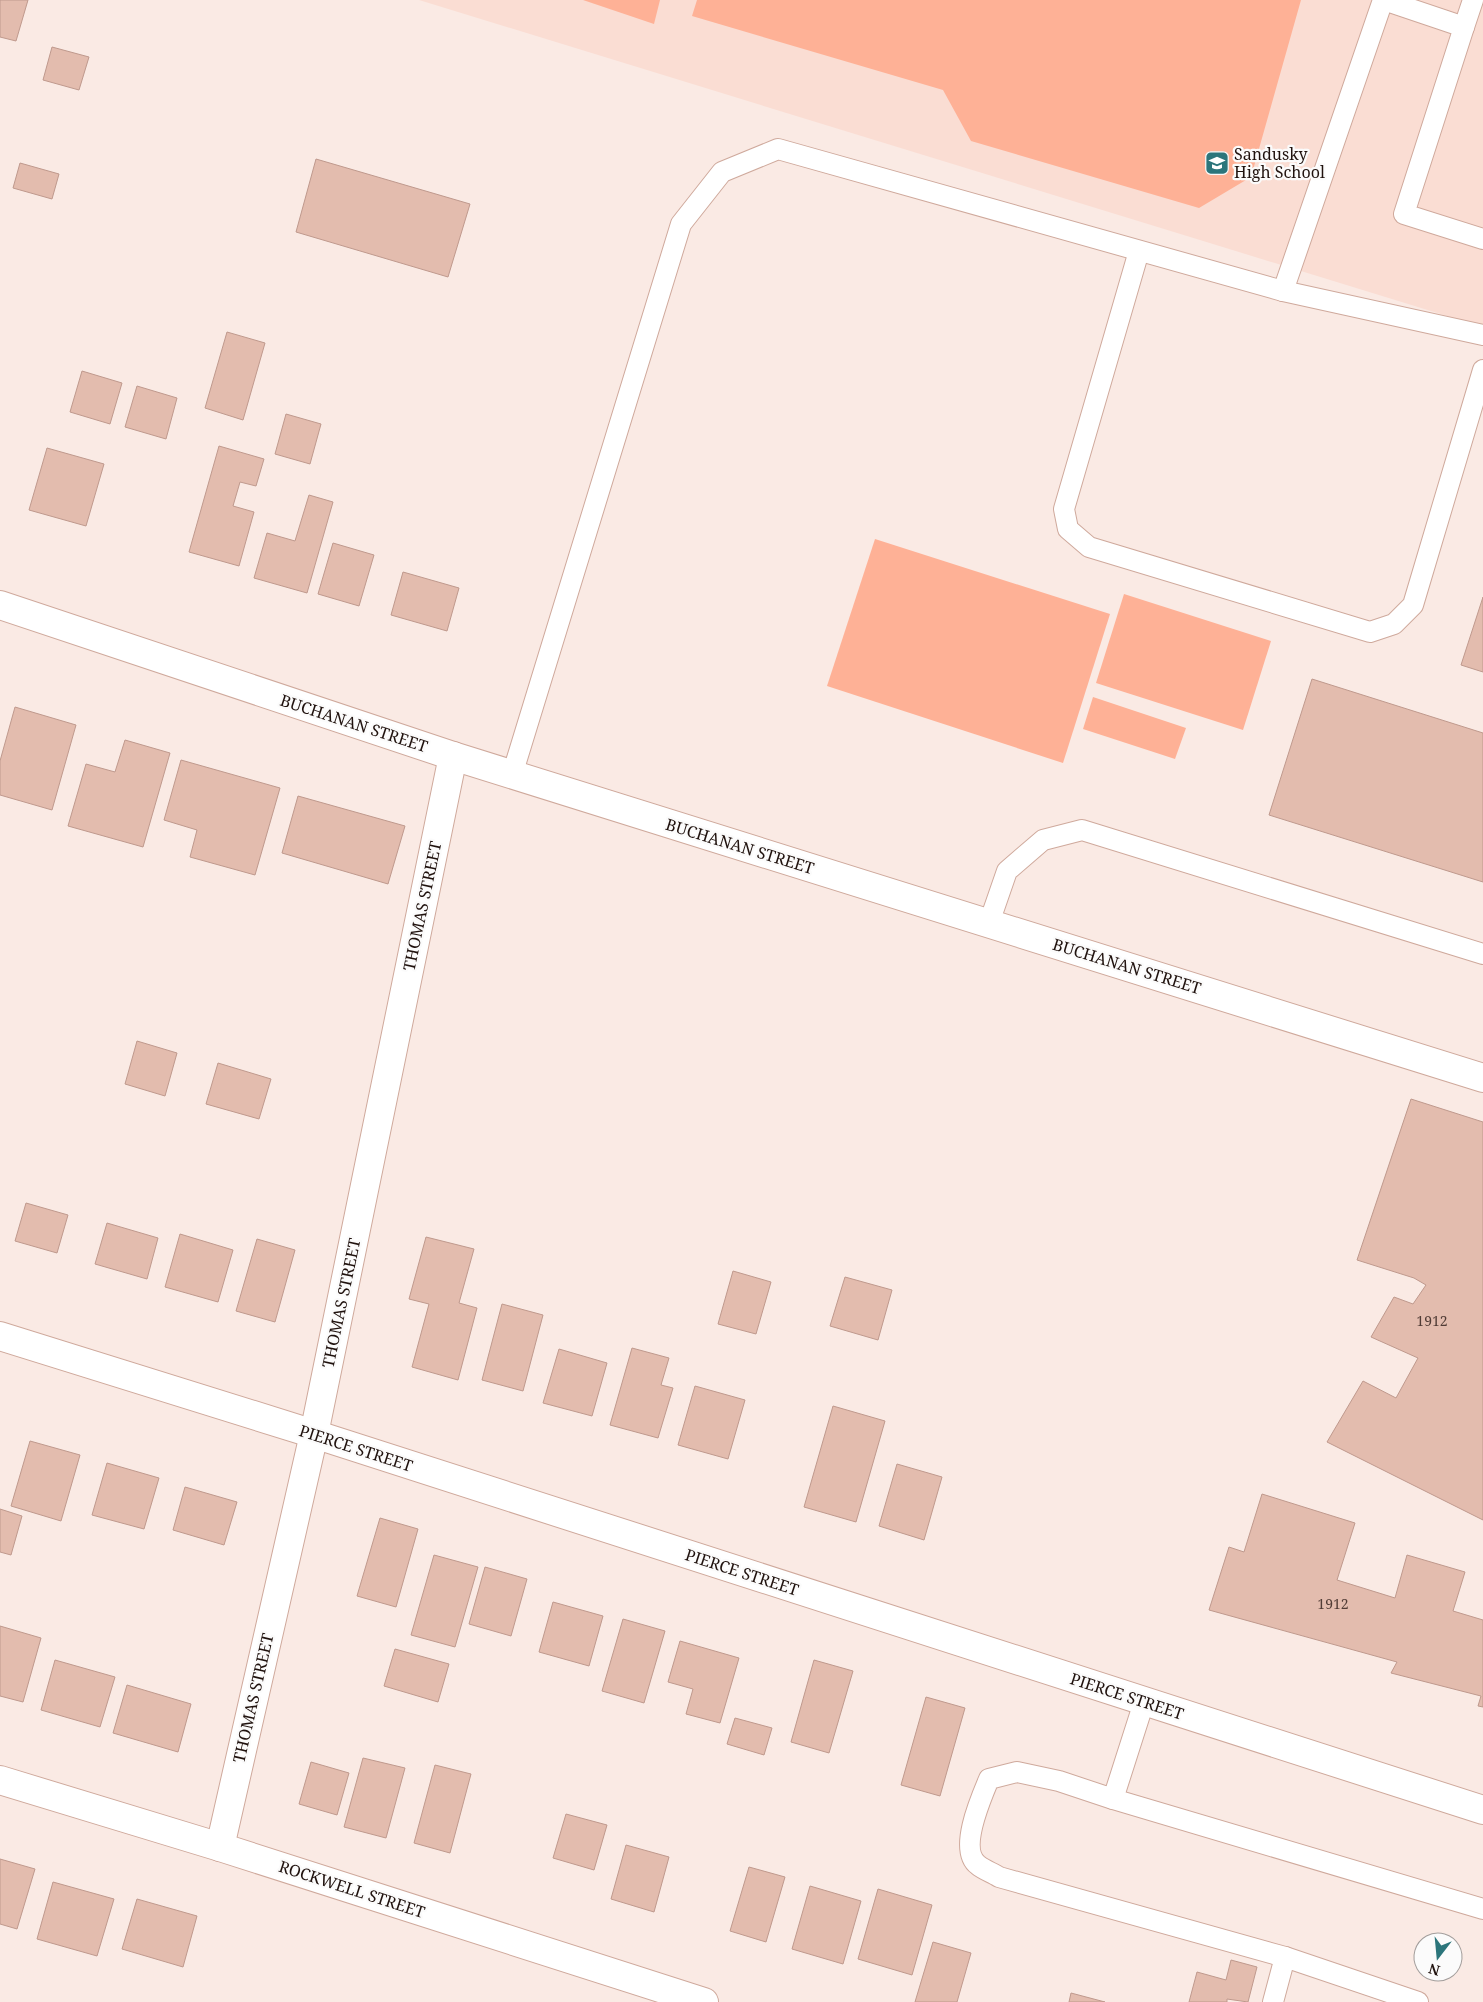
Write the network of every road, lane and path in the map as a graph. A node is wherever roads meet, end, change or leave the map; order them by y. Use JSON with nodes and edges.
{"nodes":[{"id":1,"x":1383,"y":0,"type":"edge"},
{"id":2,"x":1473,"y":0,"type":"edge"},
{"id":3,"x":1464,"y":27,"type":"junction"},
{"id":4,"x":1483,"y":239,"type":"edge"},
{"id":5,"x":1139,"y":251,"type":"junction"},
{"id":6,"x":1283,"y":291,"type":"junction"},
{"id":7,"x":1483,"y":335,"type":"edge"},
{"id":8,"x":1483,"y":370,"type":"edge"},
{"id":9,"x":0,"y":605,"type":"edge"},
{"id":10,"x":453,"y":756,"type":"junction"},
{"id":11,"x":512,"y":775,"type":"junction"},
{"id":12,"x":989,"y":923,"type":"junction"},
{"id":13,"x":1483,"y":954,"type":"edge"},
{"id":14,"x":1483,"y":1078,"type":"edge"},
{"id":15,"x":0,"y":1336,"type":"edge"},
{"id":16,"x":314,"y":1434,"type":"junction"},
{"id":17,"x":1144,"y":1702,"type":"junction"},
{"id":18,"x":0,"y":1780,"type":"edge"},
{"id":19,"x":1113,"y":1799,"type":"junction"},
{"id":20,"x":1483,"y":1810,"type":"edge"},
{"id":21,"x":220,"y":1847,"type":"junction"},
{"id":22,"x":1483,"y":1909,"type":"edge"},
{"id":23,"x":1285,"y":1957,"type":"junction"},
{"id":24,"x":704,"y":2002,"type":"edge"},
{"id":25,"x":1273,"y":2002,"type":"edge"},
{"id":26,"x":1418,"y":2002,"type":"edge"}],
"edges":[{"from":1,"to":3,"type":"lane"},
{"from":1,"to":6,"type":"lane"},
{"from":2,"to":3,"type":"lane"},
{"from":3,"to":4,"type":"lane"},
{"from":5,"to":6,"type":"lane"},
{"from":5,"to":8,"type":"lane"},
{"from":5,"to":11,"type":"lane"},
{"from":6,"to":7,"type":"lane"},
{"from":9,"to":10,"type":"street","name":"BUCHANAN STREET"},
{"from":10,"to":11,"type":"street","name":"BUCHANAN STREET"},
{"from":10,"to":16,"type":"street","name":"THOMAS STREET"},
{"from":11,"to":12,"type":"street","name":"BUCHANAN STREET"},
{"from":12,"to":13,"type":"lane"},
{"from":12,"to":14,"type":"street","name":"BUCHANAN STREET"},
{"from":15,"to":16,"type":"street","name":"PIERCE STREET"},
{"from":16,"to":17,"type":"street","name":"PIERCE STREET"},
{"from":16,"to":21,"type":"street","name":"THOMAS STREET"},
{"from":17,"to":19,"type":"lane"},
{"from":17,"to":20,"type":"street","name":"PIERCE STREET"},
{"from":18,"to":21,"type":"street","name":"ROCKWELL STREET"},
{"from":19,"to":22,"type":"lane"},
{"from":19,"to":23,"type":"lane"},
{"from":21,"to":24,"type":"street","name":"ROCKWELL STREET"},
{"from":23,"to":25,"type":"lane"},
{"from":23,"to":26,"type":"lane"}]}
